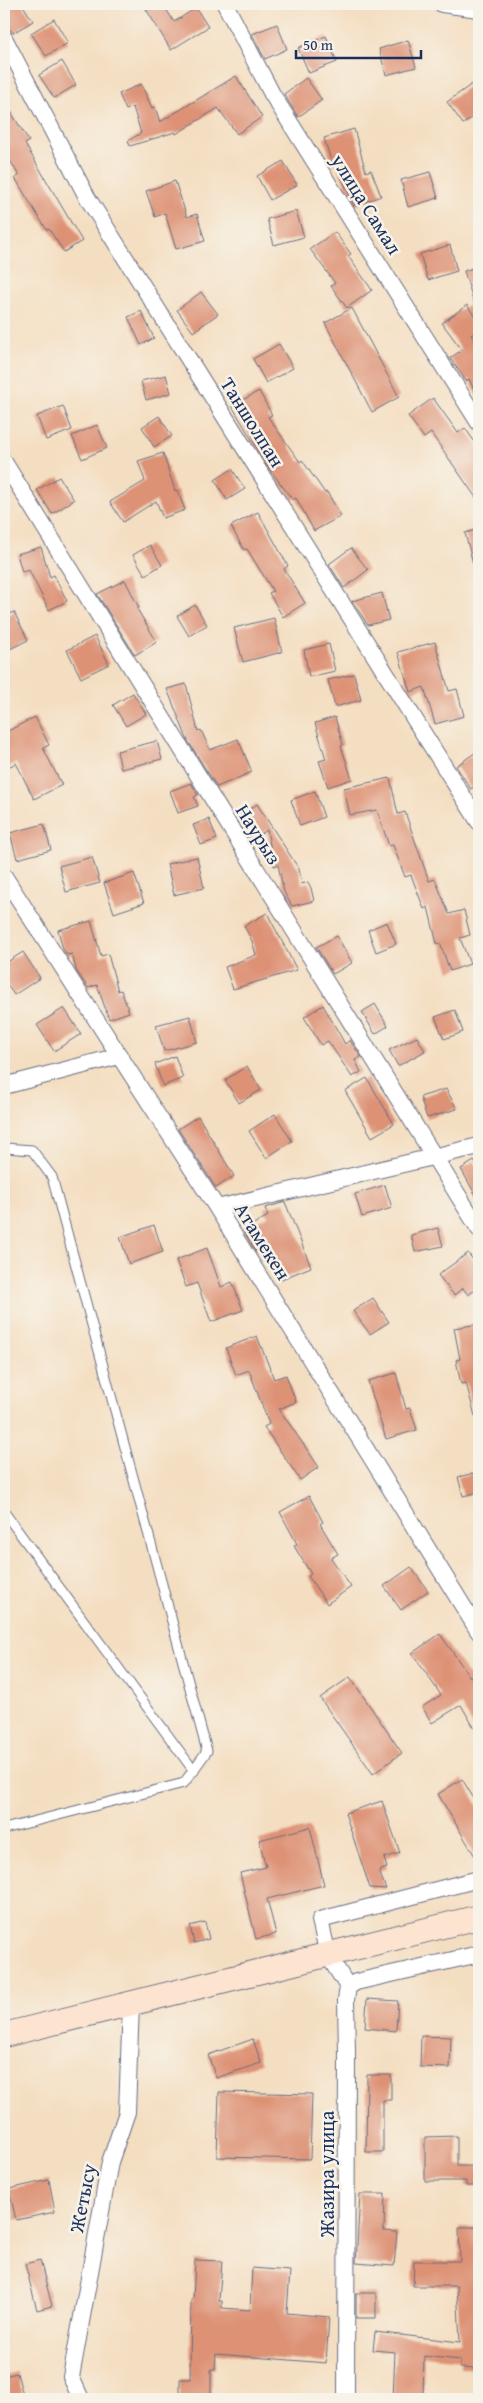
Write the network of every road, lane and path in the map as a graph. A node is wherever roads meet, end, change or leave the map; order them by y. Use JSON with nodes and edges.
{"nodes":[{"id":1,"x":225,"y":4,"type":"edge"},
{"id":2,"x":442,"y":4,"type":"edge"},
{"id":3,"x":479,"y":9,"type":"edge"},
{"id":4,"x":4,"y":38,"type":"edge"},
{"id":5,"x":479,"y":423,"type":"edge"},
{"id":6,"x":4,"y":462,"type":"edge"},
{"id":7,"x":479,"y":822,"type":"edge"},
{"id":8,"x":4,"y":876,"type":"edge"},
{"id":9,"x":119,"y":1056,"type":"junction"},
{"id":10,"x":4,"y":1086,"type":"edge"},
{"id":11,"x":479,"y":1146,"type":"edge"},
{"id":12,"x":4,"y":1148,"type":"edge"},
{"id":13,"x":434,"y":1157,"type":"junction"},
{"id":14,"x":217,"y":1208,"type":"junction"},
{"id":15,"x":479,"y":1229,"type":"edge"},
{"id":16,"x":4,"y":1512,"type":"edge"},
{"id":17,"x":479,"y":1632,"type":"edge"},
{"id":18,"x":194,"y":1771,"type":"junction"},
{"id":19,"x":4,"y":1829,"type":"edge"},
{"id":20,"x":479,"y":1879,"type":"edge"},
{"id":21,"x":479,"y":1917,"type":"edge"},
{"id":22,"x":479,"y":1954,"type":"edge"},
{"id":23,"x":328,"y":1955,"type":"junction"},
{"id":24,"x":348,"y":1987,"type":"junction"},
{"id":25,"x":131,"y":2004,"type":"junction"},
{"id":26,"x":4,"y":2035,"type":"edge"},
{"id":27,"x":81,"y":2399,"type":"edge"},
{"id":28,"x":346,"y":2399,"type":"edge"}],
"edges":[{"from":1,"to":5,"type":"street","name":"улица Самал"},
{"from":2,"to":3,"type":"street"},
{"from":4,"to":7,"type":"street","name":"Таншолпан"},
{"from":6,"to":13,"type":"street","name":"Наурыз"},
{"from":8,"to":9,"type":"street","name":"Атамекен"},
{"from":9,"to":10,"type":"street"},
{"from":9,"to":14,"type":"street","name":"Атамекен"},
{"from":11,"to":13,"type":"street"},
{"from":12,"to":18,"type":"lane"},
{"from":13,"to":14,"type":"street"},
{"from":13,"to":15,"type":"street","name":"Наурыз"},
{"from":14,"to":17,"type":"street","name":"Атамекен"},
{"from":16,"to":18,"type":"lane"},
{"from":18,"to":19,"type":"lane"},
{"from":20,"to":23,"type":"street"},
{"from":21,"to":23,"type":"main road"},
{"from":22,"to":24,"type":"street"},
{"from":23,"to":24,"type":"street"},
{"from":23,"to":25,"type":"main road"},
{"from":24,"to":28,"type":"street","name":"Жазира улица"},
{"from":25,"to":26,"type":"main road"},
{"from":25,"to":27,"type":"street","name":"Жетысу"}]}
